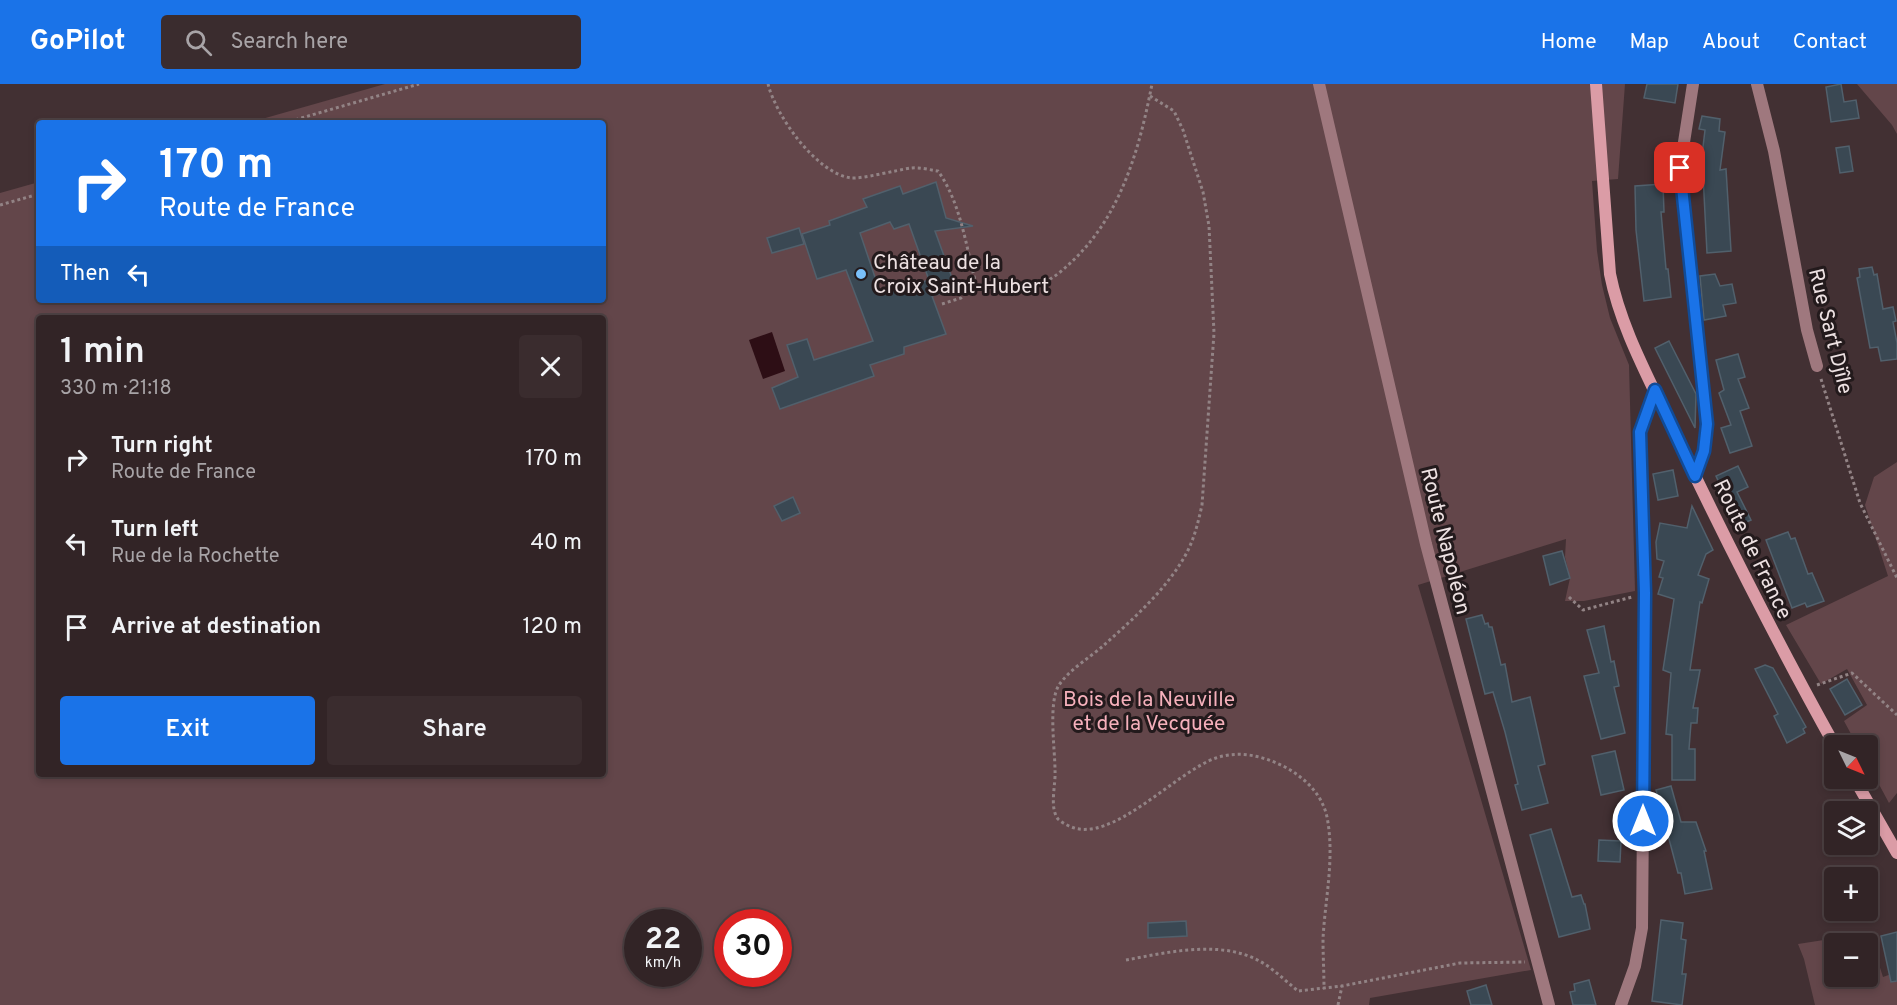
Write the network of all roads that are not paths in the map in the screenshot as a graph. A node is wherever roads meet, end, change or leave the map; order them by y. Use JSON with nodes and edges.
{"nodes":[{"id":1,"x":1319,"y":84,"type":"edge"},
{"id":2,"x":1596,"y":84,"type":"edge"},
{"id":3,"x":1693,"y":84,"type":"edge"},
{"id":4,"x":1757,"y":84,"type":"edge"},
{"id":5,"x":1817,"y":366,"type":"road end"},
{"id":6,"x":1655,"y":390,"type":"junction"},
{"id":7,"x":1695,"y":476,"type":"junction"},
{"id":8,"x":1829,"y":735,"type":"edge"},
{"id":9,"x":1860,"y":789,"type":"edge"},
{"id":10,"x":1897,"y":853,"type":"edge"},
{"id":11,"x":1549,"y":1005,"type":"edge"},
{"id":12,"x":1621,"y":1005,"type":"edge"}],
"edges":[{"from":1,"to":11,"type":"street","name":"Route Napoléon"},
{"from":2,"to":6,"type":"main road","name":"Route de France"},
{"from":3,"to":7,"type":"street"},
{"from":4,"to":5,"type":"street","name":"Rue Sart Djîle"},
{"from":6,"to":7,"type":"main road","name":"Route de France"},
{"from":6,"to":12,"type":"street"},
{"from":7,"to":8,"type":"main road","name":"Route de France"},
{"from":9,"to":10,"type":"main road"}]}
